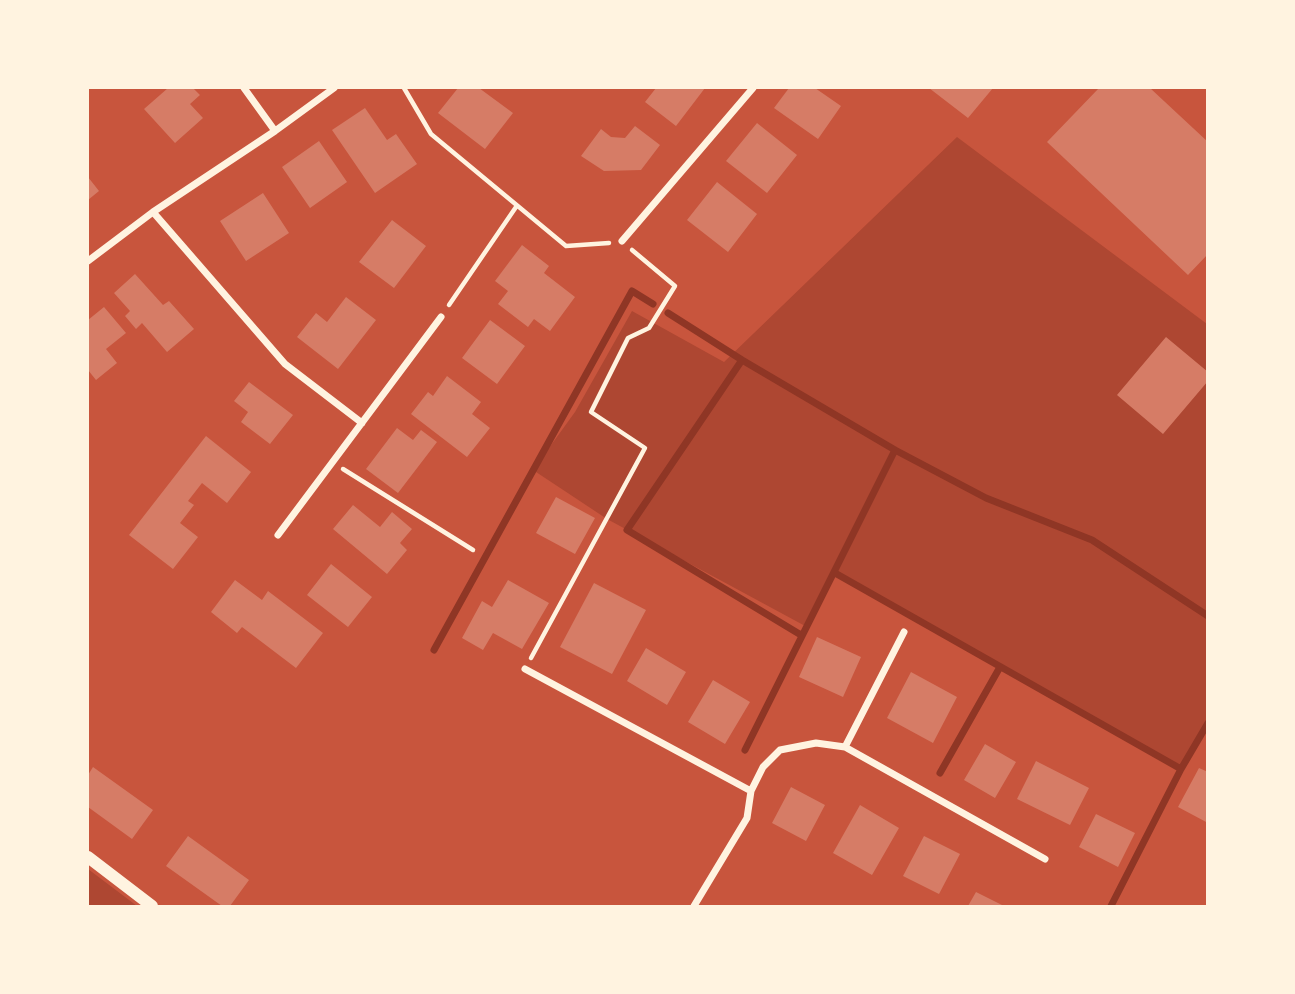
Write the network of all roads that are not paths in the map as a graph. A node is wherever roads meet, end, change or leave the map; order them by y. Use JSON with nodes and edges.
{"nodes":[{"id":1,"x":244,"y":88,"type":"edge"},
{"id":2,"x":334,"y":88,"type":"edge"},
{"id":3,"x":753,"y":88,"type":"edge"},
{"id":4,"x":275,"y":131,"type":"junction"},
{"id":5,"x":153,"y":212,"type":"junction"},
{"id":6,"x":622,"y":242,"type":"road end"},
{"id":7,"x":88,"y":261,"type":"edge"},
{"id":8,"x":441,"y":317,"type":"road end"},
{"id":9,"x":362,"y":423,"type":"junction"},
{"id":10,"x":278,"y":535,"type":"dead end"},
{"id":11,"x":904,"y":632,"type":"dead end"},
{"id":12,"x":525,"y":669,"type":"road end"},
{"id":13,"x":845,"y":747,"type":"junction"},
{"id":14,"x":751,"y":791,"type":"junction"},
{"id":15,"x":88,"y":857,"type":"edge"},
{"id":16,"x":1045,"y":859,"type":"dead end"},
{"id":17,"x":152,"y":906,"type":"edge"},
{"id":18,"x":694,"y":906,"type":"edge"}],
"edges":[{"from":1,"to":4,"type":"street"},
{"from":2,"to":4,"type":"street"},
{"from":3,"to":6,"type":"street"},
{"from":4,"to":5,"type":"street"},
{"from":5,"to":7,"type":"street"},
{"from":5,"to":9,"type":"street"},
{"from":8,"to":9,"type":"street"},
{"from":9,"to":10,"type":"street"},
{"from":11,"to":13,"type":"street"},
{"from":12,"to":14,"type":"street"},
{"from":13,"to":14,"type":"street"},
{"from":13,"to":16,"type":"street"},
{"from":14,"to":18,"type":"street"},
{"from":15,"to":17,"type":"street"}]}
